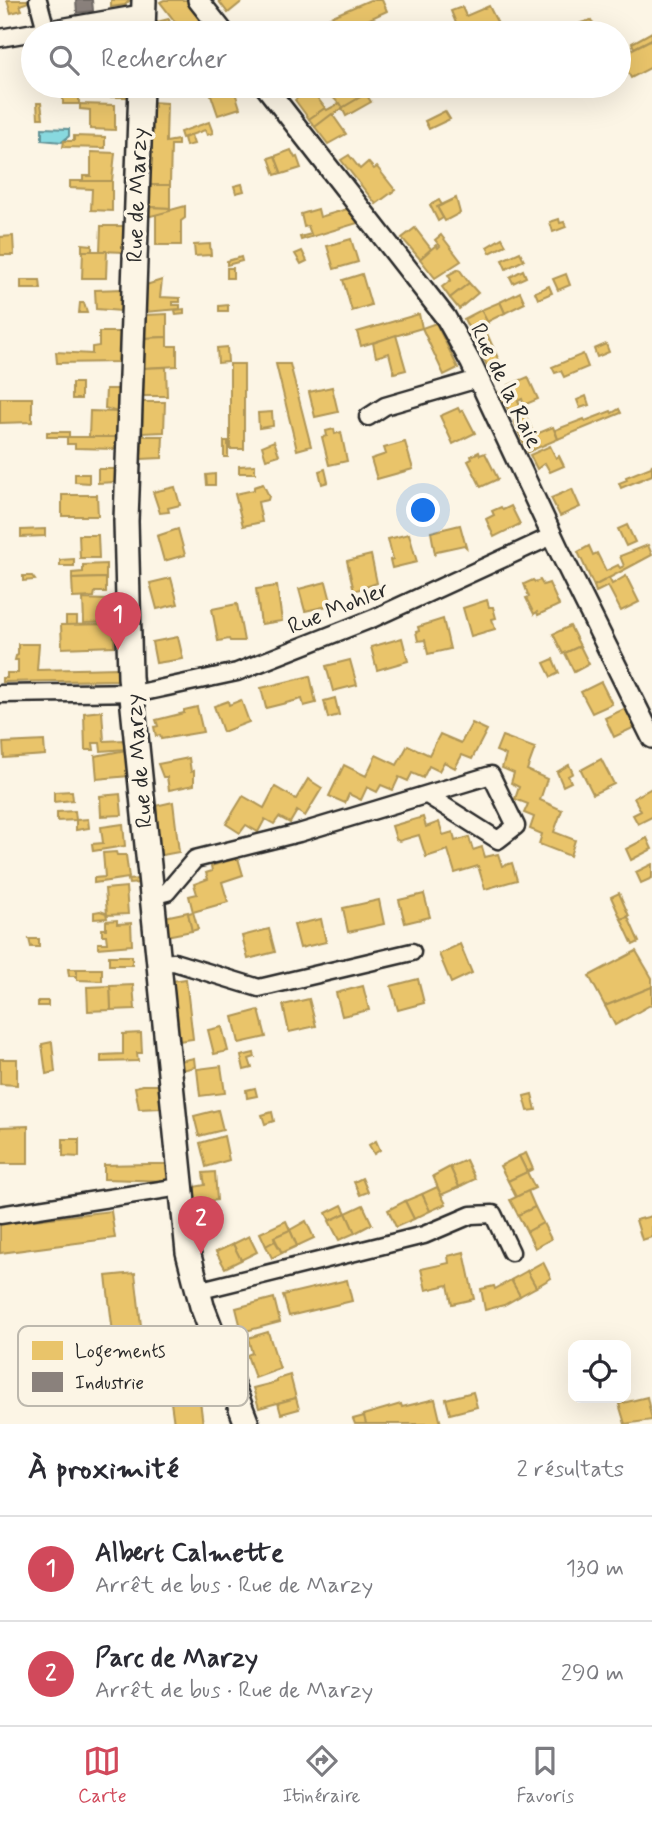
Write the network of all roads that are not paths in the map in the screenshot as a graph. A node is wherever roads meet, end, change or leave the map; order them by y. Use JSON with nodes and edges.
{"nodes":[{"id":1,"x":38,"y":0,"type":"edge"},
{"id":2,"x":198,"y":0,"type":"edge"},
{"id":3,"x":144,"y":15,"type":"edge"},
{"id":4,"x":44,"y":21,"type":"edge"},
{"id":5,"x":105,"y":21,"type":"edge"},
{"id":6,"x":215,"y":21,"type":"edge"},
{"id":7,"x":21,"y":34,"type":"edge"},
{"id":8,"x":0,"y":38,"type":"edge"},
{"id":9,"x":141,"y":98,"type":"edge"},
{"id":10,"x":274,"y":98,"type":"edge"},
{"id":11,"x":478,"y":379,"type":"junction"},
{"id":12,"x":369,"y":417,"type":"dead end"},
{"id":13,"x":552,"y":536,"type":"junction"},
{"id":14,"x":131,"y":692,"type":"junction"},
{"id":15,"x":0,"y":694,"type":"edge"},
{"id":16,"x":652,"y":738,"type":"edge"},
{"id":17,"x":426,"y":795,"type":"junction"},
{"id":18,"x":151,"y":896,"type":"junction"},
{"id":19,"x":412,"y":952,"type":"dead end"},
{"id":20,"x":158,"y":963,"type":"junction"},
{"id":21,"x":180,"y":1186,"type":"junction"},
{"id":22,"x":0,"y":1215,"type":"edge"},
{"id":23,"x":511,"y":1252,"type":"dead end"},
{"id":24,"x":198,"y":1291,"type":"junction"},
{"id":25,"x":211,"y":1326,"type":"edge"},
{"id":26,"x":240,"y":1406,"type":"edge"},
{"id":27,"x":247,"y":1424,"type":"edge"}],
"edges":[{"from":1,"to":4,"type":"street"},
{"from":2,"to":6,"type":"street"},
{"from":3,"to":5,"type":"street"},
{"from":7,"to":8,"type":"street"},
{"from":9,"to":14,"type":"main road","name":"Rue de Marzy"},
{"from":10,"to":11,"type":"street","name":"Rue de la Raie"},
{"from":11,"to":12,"type":"street"},
{"from":11,"to":13,"type":"street","name":"Rue de la Raie"},
{"from":13,"to":14,"type":"street","name":"Rue Mohler"},
{"from":13,"to":16,"type":"street","name":"Rue de la Raie"},
{"from":14,"to":15,"type":"street","name":"Rue Mohler"},
{"from":14,"to":18,"type":"main road","name":"Rue de Marzy"},
{"from":17,"to":17,"type":"street"},
{"from":17,"to":18,"type":"street"},
{"from":18,"to":20,"type":"main road","name":"Rue de Marzy"},
{"from":19,"to":20,"type":"street"},
{"from":20,"to":21,"type":"main road","name":"Rue de Marzy"},
{"from":21,"to":22,"type":"street"},
{"from":21,"to":24,"type":"main road","name":"Rue de Marzy"},
{"from":23,"to":24,"type":"street"},
{"from":24,"to":25,"type":"main road","name":"Rue de Marzy"},
{"from":26,"to":27,"type":"main road","name":"Rue de Marzy"}]}
